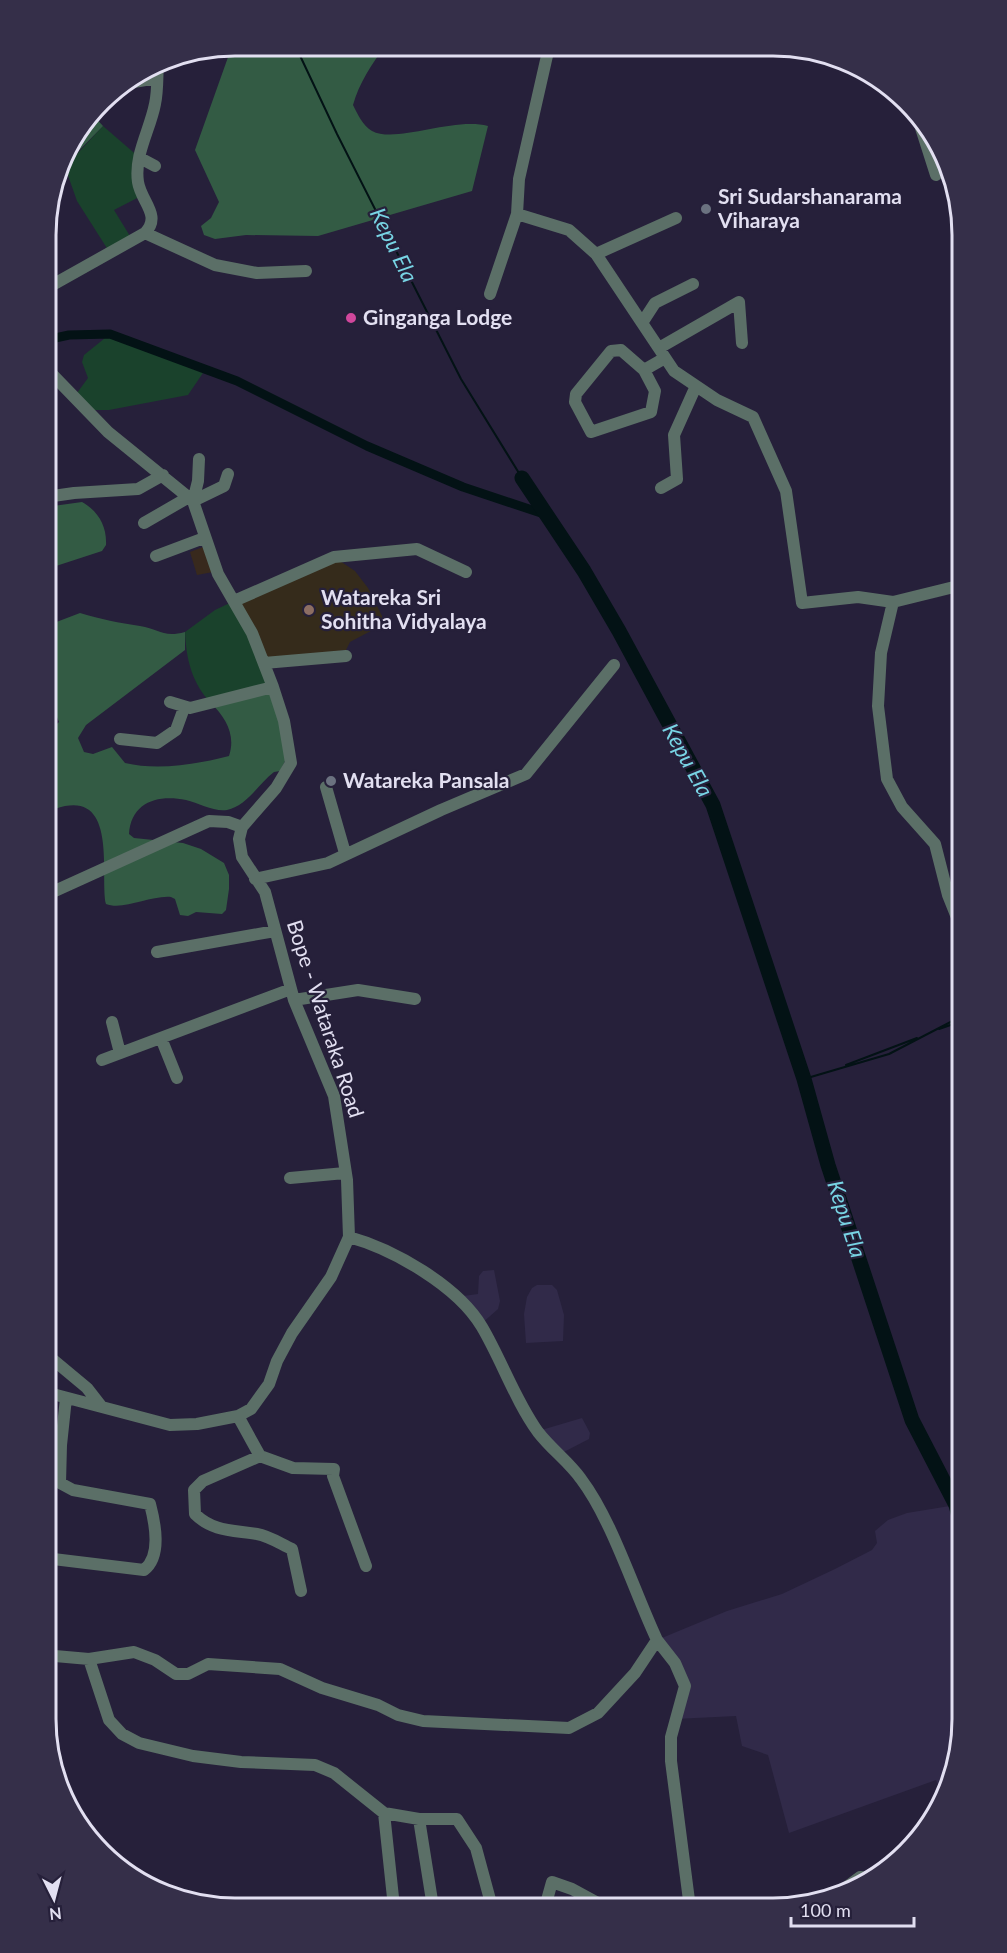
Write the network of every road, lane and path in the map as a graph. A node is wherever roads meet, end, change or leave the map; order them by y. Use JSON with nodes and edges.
{"nodes":[{"id":1,"x":547,"y":56,"type":"edge"},
{"id":2,"x":157,"y":73,"type":"edge"},
{"id":3,"x":157,"y":78,"type":"junction"},
{"id":4,"x":145,"y":80,"type":"edge"},
{"id":5,"x":932,"y":154,"type":"edge"},
{"id":6,"x":140,"y":158,"type":"junction"},
{"id":7,"x":155,"y":166,"type":"dead end"},
{"id":8,"x":936,"y":175,"type":"dead end"},
{"id":9,"x":517,"y":214,"type":"junction"},
{"id":10,"x":675,"y":218,"type":"dead end"},
{"id":11,"x":145,"y":234,"type":"junction"},
{"id":12,"x":596,"y":254,"type":"junction"},
{"id":13,"x":306,"y":271,"type":"dead end"},
{"id":14,"x":56,"y":283,"type":"edge"},
{"id":15,"x":693,"y":284,"type":"dead end"},
{"id":16,"x":490,"y":294,"type":"dead end"},
{"id":17,"x":642,"y":323,"type":"junction"},
{"id":18,"x":742,"y":343,"type":"dead end"},
{"id":19,"x":662,"y":353,"type":"junction"},
{"id":20,"x":644,"y":370,"type":"junction"},
{"id":21,"x":56,"y":378,"type":"edge"},
{"id":22,"x":696,"y":386,"type":"junction"},
{"id":23,"x":200,"y":459,"type":"dead end"},
{"id":24,"x":228,"y":474,"type":"dead end"},
{"id":25,"x":163,"y":476,"type":"junction"},
{"id":26,"x":661,"y":488,"type":"dead end"},
{"id":27,"x":56,"y":495,"type":"edge"},
{"id":28,"x":191,"y":499,"type":"junction"},
{"id":29,"x":144,"y":522,"type":"dead end"},
{"id":30,"x":204,"y":538,"type":"junction"},
{"id":31,"x":156,"y":556,"type":"dead end"},
{"id":32,"x":466,"y":572,"type":"dead end"},
{"id":33,"x":952,"y":588,"type":"edge"},
{"id":34,"x":234,"y":601,"type":"junction"},
{"id":35,"x":893,"y":602,"type":"junction"},
{"id":36,"x":346,"y":656,"type":"dead end"},
{"id":37,"x":264,"y":663,"type":"junction"},
{"id":38,"x":614,"y":665,"type":"dead end"},
{"id":39,"x":273,"y":687,"type":"junction"},
{"id":40,"x":170,"y":702,"type":"dead end"},
{"id":41,"x":184,"y":708,"type":"junction"},
{"id":42,"x":120,"y":739,"type":"dead end"},
{"id":43,"x":326,"y":787,"type":"dead end"},
{"id":44,"x":242,"y":827,"type":"junction"},
{"id":45,"x":345,"y":853,"type":"junction"},
{"id":46,"x":255,"y":879,"type":"junction"},
{"id":47,"x":56,"y":890,"type":"edge"},
{"id":48,"x":952,"y":893,"type":"edge"},
{"id":49,"x":948,"y":895,"type":"junction"},
{"id":50,"x":952,"y":904,"type":"edge"},
{"id":51,"x":275,"y":931,"type":"junction"},
{"id":52,"x":157,"y":952,"type":"dead end"},
{"id":53,"x":292,"y":994,"type":"junction"},
{"id":54,"x":414,"y":999,"type":"dead end"},
{"id":55,"x":112,"y":1022,"type":"dead end"},
{"id":56,"x":161,"y":1038,"type":"junction"},
{"id":57,"x":120,"y":1053,"type":"junction"},
{"id":58,"x":102,"y":1060,"type":"dead end"},
{"id":59,"x":177,"y":1078,"type":"dead end"},
{"id":60,"x":345,"y":1173,"type":"junction"},
{"id":61,"x":290,"y":1178,"type":"dead end"},
{"id":62,"x":349,"y":1237,"type":"junction"},
{"id":63,"x":56,"y":1362,"type":"edge"},
{"id":64,"x":56,"y":1395,"type":"edge"},
{"id":65,"x":66,"y":1398,"type":"junction"},
{"id":66,"x":101,"y":1406,"type":"junction"},
{"id":67,"x":238,"y":1416,"type":"junction"},
{"id":68,"x":260,"y":1456,"type":"junction"},
{"id":69,"x":56,"y":1559,"type":"edge"},
{"id":70,"x":366,"y":1566,"type":"dead end"},
{"id":71,"x":301,"y":1591,"type":"dead end"},
{"id":72,"x":657,"y":1640,"type":"junction"},
{"id":73,"x":56,"y":1656,"type":"edge"},
{"id":74,"x":89,"y":1659,"type":"junction"},
{"id":75,"x":384,"y":1813,"type":"junction"},
{"id":76,"x":419,"y":1819,"type":"junction"},
{"id":77,"x":393,"y":1898,"type":"edge"},
{"id":78,"x":432,"y":1898,"type":"edge"},
{"id":79,"x":490,"y":1898,"type":"edge"},
{"id":80,"x":548,"y":1898,"type":"edge"},
{"id":81,"x":589,"y":1898,"type":"edge"},
{"id":82,"x":689,"y":1898,"type":"edge"}],
"edges":[{"from":1,"to":9,"type":"street"},
{"from":2,"to":3,"type":"street"},
{"from":3,"to":4,"type":"street"},
{"from":3,"to":6,"type":"street"},
{"from":5,"to":8,"type":"street"},
{"from":6,"to":7,"type":"street"},
{"from":6,"to":11,"type":"street"},
{"from":9,"to":12,"type":"street"},
{"from":9,"to":16,"type":"street"},
{"from":10,"to":12,"type":"street"},
{"from":11,"to":13,"type":"street"},
{"from":11,"to":14,"type":"street"},
{"from":12,"to":17,"type":"street"},
{"from":15,"to":17,"type":"street"},
{"from":17,"to":19,"type":"street"},
{"from":18,"to":19,"type":"street"},
{"from":19,"to":20,"type":"street"},
{"from":19,"to":22,"type":"street"},
{"from":20,"to":20,"type":"street"},
{"from":21,"to":25,"type":"street"},
{"from":22,"to":26,"type":"street"},
{"from":22,"to":35,"type":"street"},
{"from":23,"to":28,"type":"street"},
{"from":24,"to":28,"type":"street"},
{"from":25,"to":27,"type":"street"},
{"from":25,"to":28,"type":"street"},
{"from":28,"to":29,"type":"street"},
{"from":28,"to":30,"type":"street"},
{"from":30,"to":31,"type":"street"},
{"from":30,"to":34,"type":"street"},
{"from":32,"to":34,"type":"street"},
{"from":33,"to":35,"type":"street"},
{"from":34,"to":37,"type":"street"},
{"from":35,"to":49,"type":"street"},
{"from":36,"to":37,"type":"street"},
{"from":37,"to":39,"type":"street"},
{"from":38,"to":45,"type":"street"},
{"from":39,"to":41,"type":"street"},
{"from":39,"to":44,"type":"street"},
{"from":40,"to":41,"type":"street"},
{"from":41,"to":42,"type":"street"},
{"from":43,"to":45,"type":"street"},
{"from":44,"to":46,"type":"street","name":"Bope - Wataraka Road"},
{"from":44,"to":47,"type":"street"},
{"from":45,"to":46,"type":"street"},
{"from":46,"to":51,"type":"street","name":"Bope - Wataraka Road"},
{"from":48,"to":49,"type":"street"},
{"from":49,"to":50,"type":"street"},
{"from":51,"to":52,"type":"street"},
{"from":51,"to":53,"type":"street","name":"Bope - Wataraka Road"},
{"from":53,"to":54,"type":"street"},
{"from":53,"to":56,"type":"street"},
{"from":53,"to":60,"type":"street","name":"Bope - Wataraka Road"},
{"from":55,"to":57,"type":"street"},
{"from":56,"to":57,"type":"street"},
{"from":56,"to":59,"type":"street"},
{"from":57,"to":58,"type":"street"},
{"from":60,"to":61,"type":"street"},
{"from":60,"to":62,"type":"street","name":"Bope - Wataraka Road"},
{"from":62,"to":67,"type":"street","name":"Bope - Wataraka Road"},
{"from":62,"to":72,"type":"street"},
{"from":63,"to":66,"type":"street"},
{"from":64,"to":65,"type":"street"},
{"from":65,"to":66,"type":"street"},
{"from":65,"to":69,"type":"street"},
{"from":66,"to":67,"type":"street"},
{"from":67,"to":68,"type":"street"},
{"from":68,"to":70,"type":"street"},
{"from":68,"to":71,"type":"street"},
{"from":72,"to":74,"type":"street"},
{"from":72,"to":82,"type":"street"},
{"from":73,"to":74,"type":"street"},
{"from":74,"to":75,"type":"street"},
{"from":75,"to":76,"type":"street"},
{"from":75,"to":77,"type":"street"},
{"from":76,"to":78,"type":"street"},
{"from":76,"to":79,"type":"street"},
{"from":80,"to":81,"type":"street"}]}
